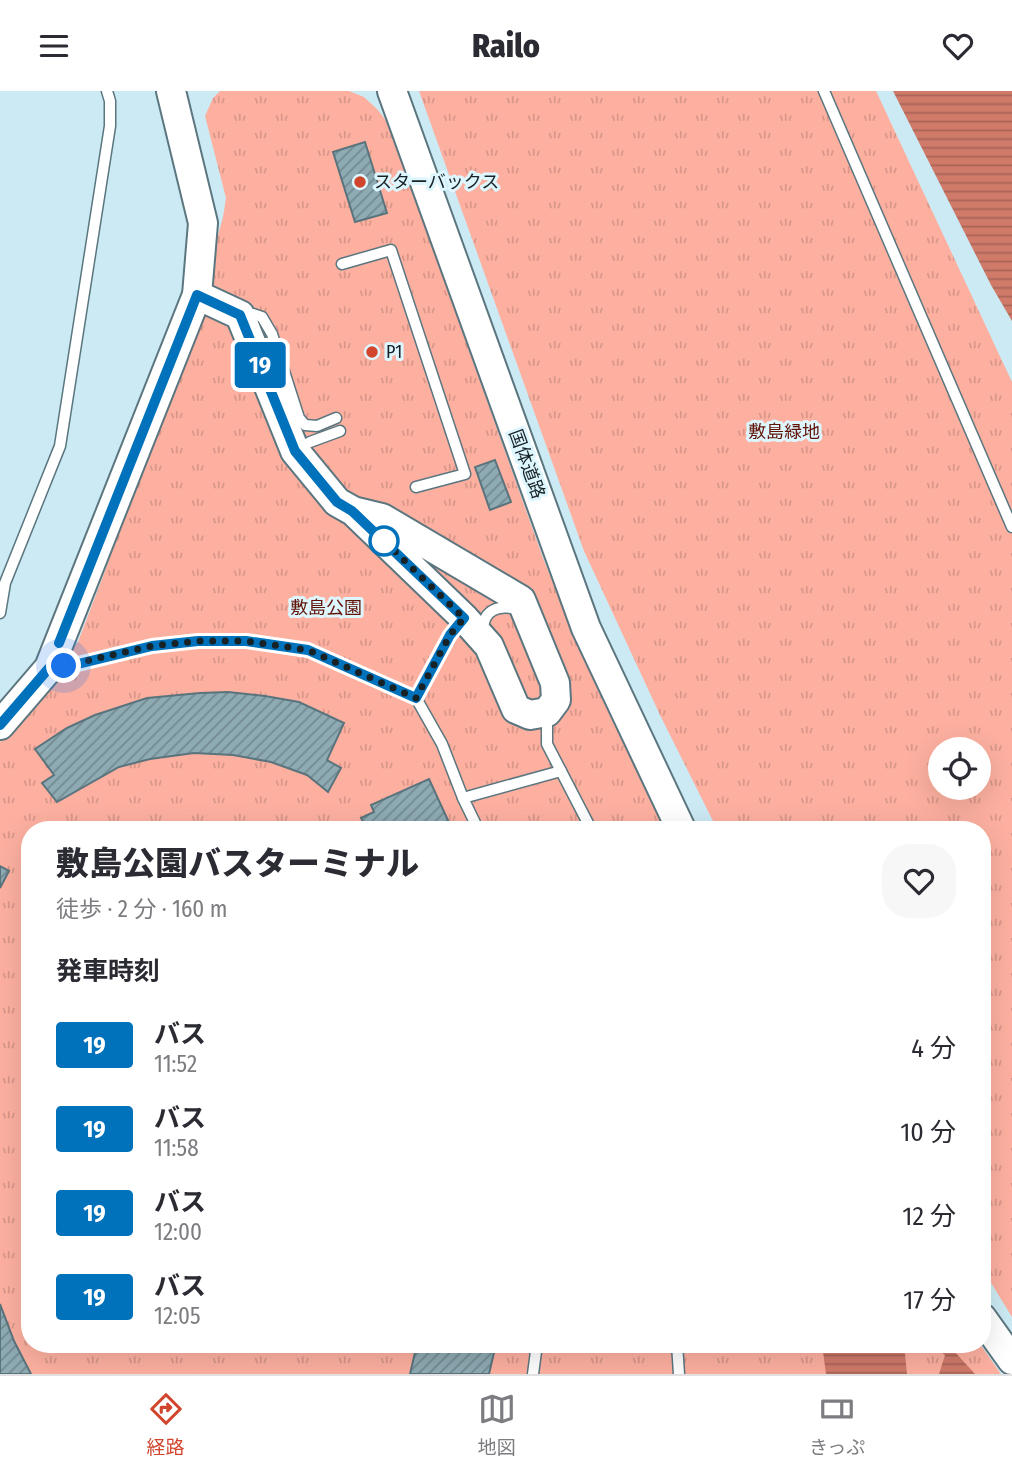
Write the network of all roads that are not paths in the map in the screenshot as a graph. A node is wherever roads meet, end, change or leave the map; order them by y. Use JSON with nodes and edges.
{"nodes":[{"id":1,"x":107,"y":91,"type":"edge"},
{"id":2,"x":171,"y":91,"type":"edge"},
{"id":3,"x":392,"y":91,"type":"edge"},
{"id":4,"x":824,"y":91,"type":"edge"},
{"id":5,"x":342,"y":264,"type":"dead end"},
{"id":6,"x":197,"y":295,"type":"junction"},
{"id":7,"x":240,"y":315,"type":"junction"},
{"id":8,"x":336,"y":418,"type":"dead end"},
{"id":9,"x":340,"y":432,"type":"dead end"},
{"id":10,"x":295,"y":451,"type":"junction"},
{"id":11,"x":416,"y":487,"type":"dead end"},
{"id":12,"x":352,"y":511,"type":"junction"},
{"id":13,"x":1012,"y":527,"type":"edge"},
{"id":14,"x":521,"y":600,"type":"junction"},
{"id":15,"x":0,"y":613,"type":"edge"},
{"id":16,"x":464,"y":618,"type":"junction"},
{"id":17,"x":489,"y":646,"type":"junction"},
{"id":18,"x":49,"y":668,"type":"junction"},
{"id":19,"x":416,"y":698,"type":"junction"},
{"id":20,"x":547,"y":712,"type":"junction"},
{"id":21,"x":0,"y":725,"type":"edge"},
{"id":22,"x":561,"y":771,"type":"junction"},
{"id":23,"x":463,"y":798,"type":"junction"},
{"id":24,"x":474,"y":821,"type":"edge"},
{"id":25,"x":588,"y":821,"type":"edge"},
{"id":26,"x":677,"y":821,"type":"edge"},
{"id":27,"x":991,"y":1331,"type":"edge"},
{"id":28,"x":536,"y":1353,"type":"edge"},
{"id":29,"x":678,"y":1353,"type":"edge"},
{"id":30,"x":1012,"y":1360,"type":"edge"},
{"id":31,"x":533,"y":1374,"type":"edge"},
{"id":32,"x":679,"y":1374,"type":"edge"}],
"edges":[{"from":1,"to":15,"type":"lane"},
{"from":2,"to":6,"type":"street"},
{"from":3,"to":26,"type":"street","name":"国体道路"},
{"from":4,"to":13,"type":"lane"},
{"from":5,"to":11,"type":"lane"},
{"from":6,"to":7,"type":"street"},
{"from":6,"to":18,"type":"street"},
{"from":7,"to":8,"type":"lane"},
{"from":7,"to":10,"type":"street"},
{"from":9,"to":10,"type":"lane"},
{"from":10,"to":12,"type":"street"},
{"from":12,"to":14,"type":"street"},
{"from":12,"to":16,"type":"street"},
{"from":14,"to":17,"type":"lane"},
{"from":14,"to":20,"type":"street"},
{"from":16,"to":17,"type":"street"},
{"from":16,"to":19,"type":"lane"},
{"from":17,"to":20,"type":"street"},
{"from":18,"to":19,"type":"lane"},
{"from":18,"to":21,"type":"street"},
{"from":19,"to":23,"type":"lane"},
{"from":20,"to":22,"type":"lane"},
{"from":22,"to":23,"type":"lane"},
{"from":22,"to":25,"type":"lane"},
{"from":23,"to":24,"type":"lane"},
{"from":27,"to":30,"type":"street"},
{"from":28,"to":31,"type":"lane"},
{"from":29,"to":32,"type":"lane"}]}
